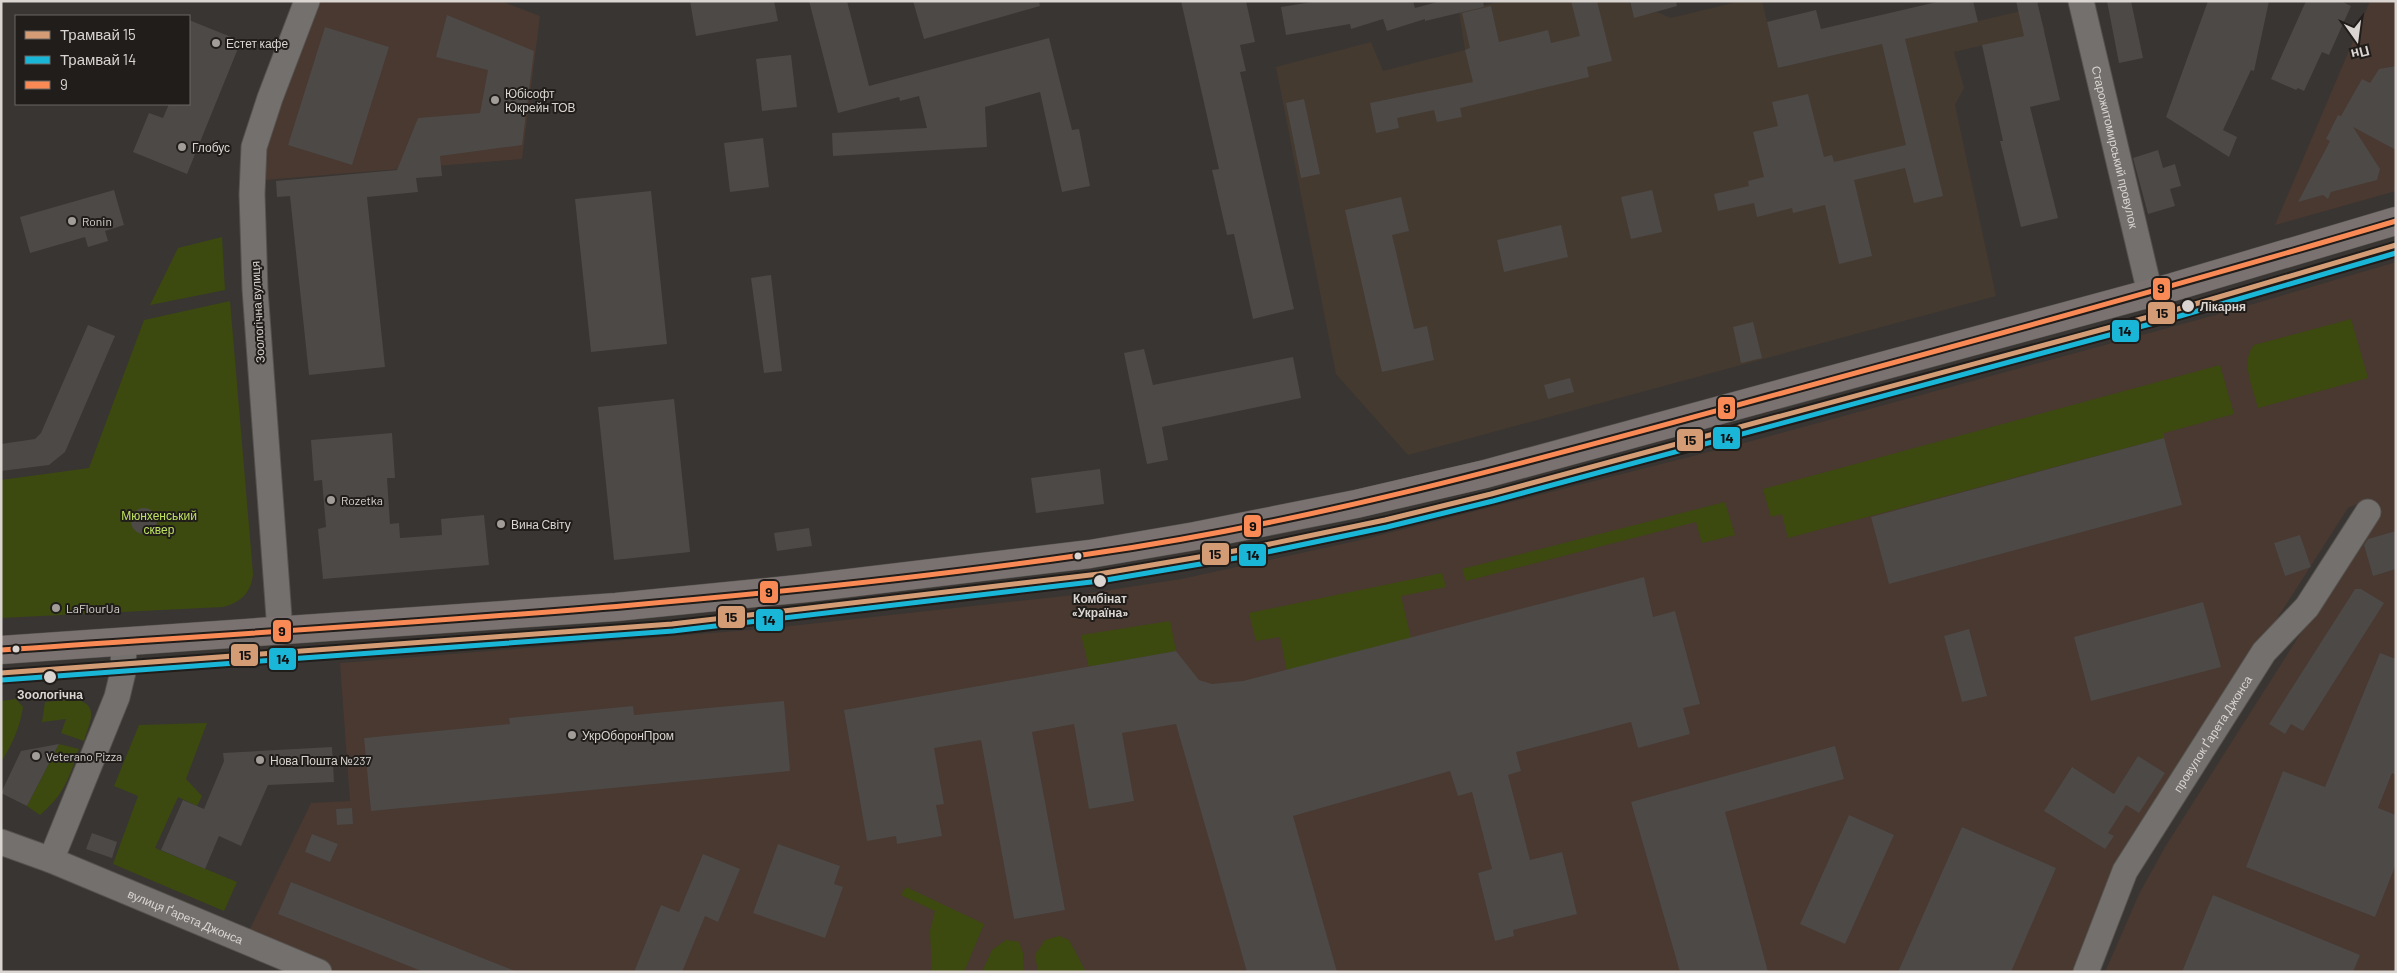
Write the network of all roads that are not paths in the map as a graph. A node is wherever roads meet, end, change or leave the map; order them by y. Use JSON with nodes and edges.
{"nodes":[{"id":1,"x":308,"y":1,"type":"edge"},
{"id":2,"x":2081,"y":1,"type":"edge"},
{"id":3,"x":2396,"y":221,"type":"edge"},
{"id":4,"x":2150,"y":293,"type":"junction"},
{"id":5,"x":2368,"y":512,"type":"dead end"},
{"id":6,"x":280,"y":631,"type":"junction"},
{"id":7,"x":124,"y":641,"type":"junction"},
{"id":8,"x":1,"y":650,"type":"edge"},
{"id":9,"x":1,"y":842,"type":"edge"},
{"id":10,"x":51,"y":860,"type":"junction"},
{"id":11,"x":319,"y":972,"type":"edge"},
{"id":12,"x":2086,"y":972,"type":"edge"}],
"edges":[{"from":1,"to":6,"type":"street","name":"Зоологічна вулиця"},
{"from":2,"to":4,"type":"street","name":"Старожитомирський провулок"},
{"from":3,"to":4,"type":"main road"},
{"from":4,"to":6,"type":"main road"},
{"from":5,"to":12,"type":"street","name":"провулок Ґарета Джонса"},
{"from":6,"to":7,"type":"main road"},
{"from":7,"to":8,"type":"main road"},
{"from":7,"to":10,"type":"street"},
{"from":9,"to":10,"type":"street","name":"вулиця Ґарета Джонса"},
{"from":10,"to":11,"type":"street","name":"вулиця Ґарета Джонса"}]}
